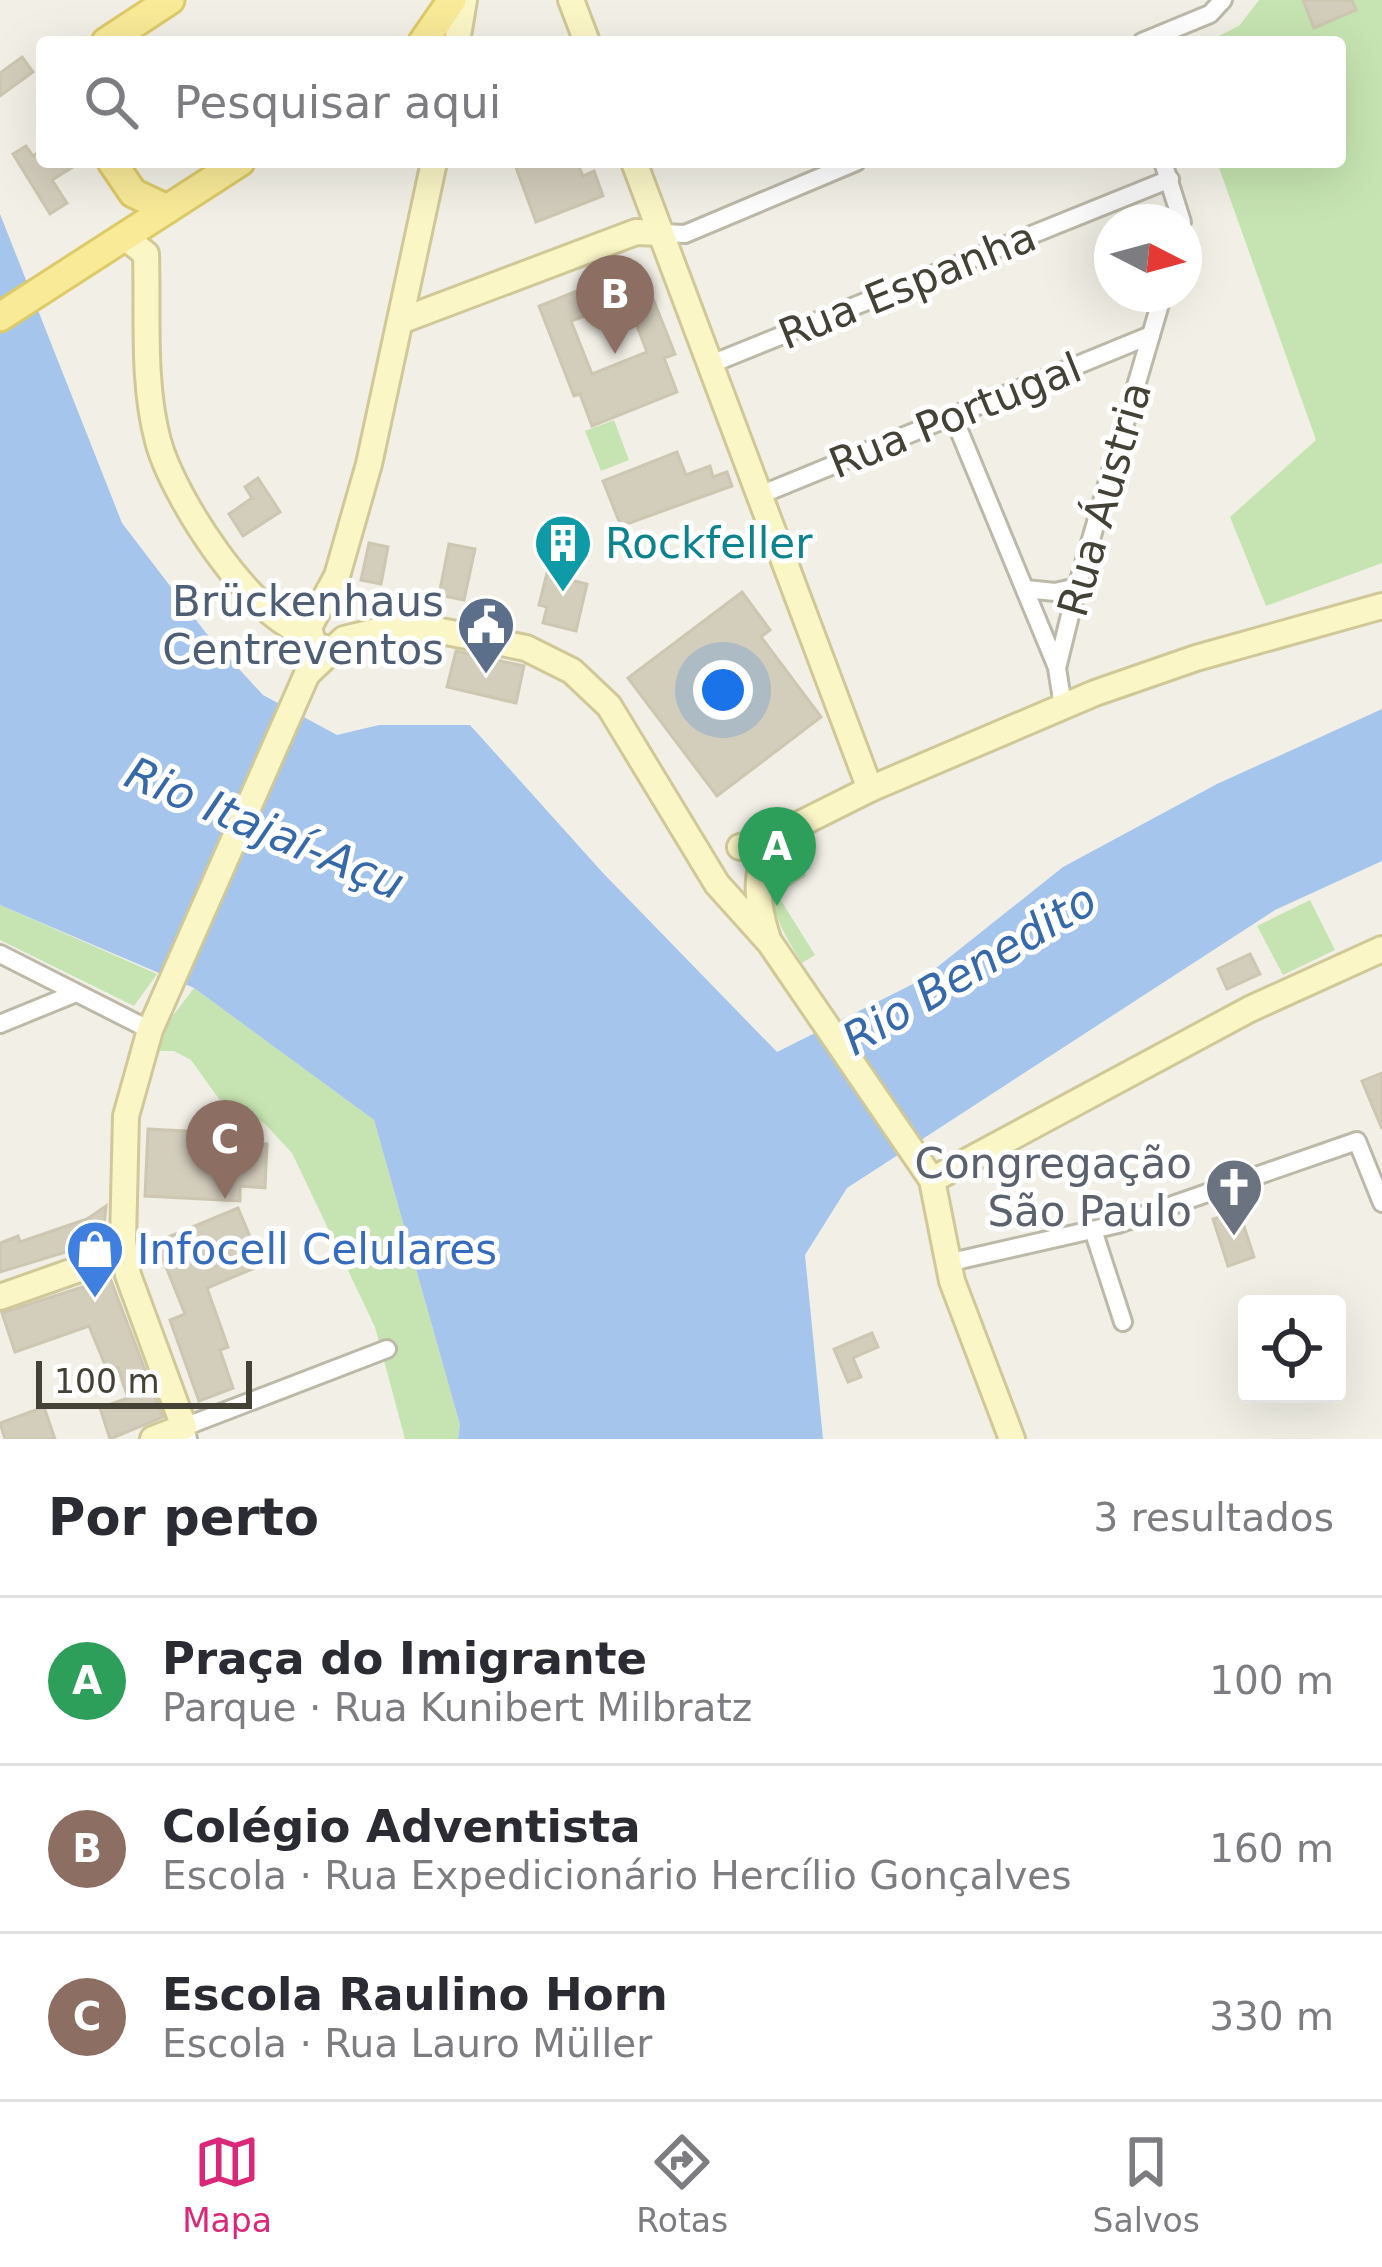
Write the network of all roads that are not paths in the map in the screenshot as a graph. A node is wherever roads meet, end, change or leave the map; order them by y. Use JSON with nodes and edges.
{"nodes":[{"id":1,"x":170,"y":0,"type":"edge"},
{"id":2,"x":452,"y":0,"type":"edge"},
{"id":3,"x":464,"y":0,"type":"edge"},
{"id":4,"x":571,"y":0,"type":"edge"},
{"id":5,"x":1223,"y":0,"type":"edge"},
{"id":6,"x":115,"y":36,"type":"edge"},
{"id":7,"x":427,"y":36,"type":"edge"},
{"id":8,"x":459,"y":36,"type":"edge"},
{"id":9,"x":585,"y":36,"type":"edge"},
{"id":10,"x":1157,"y":36,"type":"edge"},
{"id":11,"x":116,"y":168,"type":"edge"},
{"id":12,"x":231,"y":168,"type":"edge"},
{"id":13,"x":433,"y":168,"type":"edge"},
{"id":14,"x":636,"y":168,"type":"edge"},
{"id":15,"x":842,"y":168,"type":"edge"},
{"id":16,"x":1166,"y":171,"type":"edge"},
{"id":17,"x":133,"y":193,"type":"junction"},
{"id":18,"x":1176,"y":204,"type":"edge"},
{"id":19,"x":167,"y":209,"type":"junction"},
{"id":20,"x":661,"y":232,"type":"junction"},
{"id":21,"x":125,"y":237,"type":"junction"},
{"id":22,"x":1158,"y":312,"type":"edge"},
{"id":23,"x":0,"y":317,"type":"edge"},
{"id":24,"x":403,"y":320,"type":"junction"},
{"id":25,"x":1151,"y":335,"type":"junction"},
{"id":26,"x":711,"y":364,"type":"junction"},
{"id":27,"x":953,"y":416,"type":"junction"},
{"id":28,"x":760,"y":495,"type":"junction"},
{"id":29,"x":1077,"y":587,"type":"junction"},
{"id":30,"x":1026,"y":590,"type":"junction"},
{"id":31,"x":1382,"y":606,"type":"edge"},
{"id":32,"x":329,"y":631,"type":"junction"},
{"id":33,"x":1058,"y":668,"type":"junction"},
{"id":34,"x":1063,"y":706,"type":"junction"},
{"id":35,"x":870,"y":789,"type":"junction"},
{"id":36,"x":676,"y":815,"type":"junction"},
{"id":37,"x":776,"y":836,"type":"junction"},
{"id":38,"x":736,"y":847,"type":"junction"},
{"id":39,"x":759,"y":875,"type":"junction"},
{"id":40,"x":721,"y":885,"type":"junction"},
{"id":41,"x":770,"y":943,"type":"junction"},
{"id":42,"x":1382,"y":949,"type":"edge"},
{"id":43,"x":0,"y":954,"type":"edge"},
{"id":44,"x":76,"y":993,"type":"junction"},
{"id":45,"x":0,"y":1024,"type":"edge"},
{"id":46,"x":150,"y":1030,"type":"junction"},
{"id":47,"x":932,"y":1180,"type":"junction"},
{"id":48,"x":1382,"y":1202,"type":"edge"},
{"id":49,"x":1093,"y":1230,"type":"junction"},
{"id":50,"x":123,"y":1240,"type":"junction"},
{"id":51,"x":947,"y":1263,"type":"junction"},
{"id":52,"x":86,"y":1267,"type":"junction"},
{"id":53,"x":128,"y":1275,"type":"junction"},
{"id":54,"x":0,"y":1297,"type":"edge"},
{"id":55,"x":1123,"y":1322,"type":"dead end"},
{"id":56,"x":387,"y":1349,"type":"dead end"},
{"id":57,"x":186,"y":1433,"type":"edge"},
{"id":58,"x":153,"y":1439,"type":"edge"},
{"id":59,"x":1012,"y":1439,"type":"edge"}],
"edges":[{"from":1,"to":6,"type":"main road"},
{"from":2,"to":7,"type":"main road"},
{"from":3,"to":8,"type":"main road"},
{"from":4,"to":9,"type":"main road"},
{"from":5,"to":10,"type":"street"},
{"from":11,"to":17,"type":"main road"},
{"from":12,"to":19,"type":"main road"},
{"from":13,"to":24,"type":"main road"},
{"from":14,"to":20,"type":"main road"},
{"from":15,"to":20,"type":"street"},
{"from":16,"to":18,"type":"street"},
{"from":16,"to":26,"type":"street","name":"Rua Espanha"},
{"from":17,"to":19,"type":"main road"},
{"from":17,"to":21,"type":"main road"},
{"from":19,"to":21,"type":"main road"},
{"from":20,"to":24,"type":"main road"},
{"from":20,"to":26,"type":"main road"},
{"from":21,"to":23,"type":"main road"},
{"from":21,"to":32,"type":"main road"},
{"from":22,"to":25,"type":"street","name":"Rua Áustria"},
{"from":24,"to":32,"type":"main road"},
{"from":25,"to":27,"type":"street","name":"Rua Portugal"},
{"from":25,"to":29,"type":"street","name":"Rua Áustria"},
{"from":26,"to":28,"type":"main road"},
{"from":27,"to":28,"type":"street","name":"Rua Portugal"},
{"from":27,"to":30,"type":"street"},
{"from":28,"to":35,"type":"main road"},
{"from":29,"to":30,"type":"street"},
{"from":29,"to":33,"type":"street","name":"Rua Áustria"},
{"from":30,"to":33,"type":"street"},
{"from":31,"to":34,"type":"main road"},
{"from":32,"to":36,"type":"main road"},
{"from":32,"to":46,"type":"main road"},
{"from":33,"to":34,"type":"street","name":"Rua Áustria"},
{"from":34,"to":35,"type":"main road"},
{"from":35,"to":37,"type":"main road"},
{"from":36,"to":38,"type":"main road"},
{"from":36,"to":40,"type":"main road"},
{"from":37,"to":38,"type":"main road"},
{"from":37,"to":39,"type":"main road"},
{"from":38,"to":39,"type":"main road"},
{"from":38,"to":40,"type":"main road"},
{"from":39,"to":40,"type":"main road"},
{"from":39,"to":41,"type":"main road"},
{"from":40,"to":41,"type":"main road"},
{"from":41,"to":47,"type":"main road"},
{"from":42,"to":47,"type":"main road"},
{"from":43,"to":44,"type":"street"},
{"from":44,"to":45,"type":"street"},
{"from":44,"to":46,"type":"street"},
{"from":46,"to":50,"type":"main road"},
{"from":47,"to":51,"type":"main road"},
{"from":48,"to":49,"type":"street"},
{"from":49,"to":51,"type":"street"},
{"from":49,"to":55,"type":"street"},
{"from":50,"to":52,"type":"main road"},
{"from":50,"to":53,"type":"main road"},
{"from":51,"to":59,"type":"main road"},
{"from":52,"to":53,"type":"main road"},
{"from":52,"to":54,"type":"main road"},
{"from":53,"to":57,"type":"main road"},
{"from":56,"to":57,"type":"street"},
{"from":57,"to":58,"type":"main road"}]}
